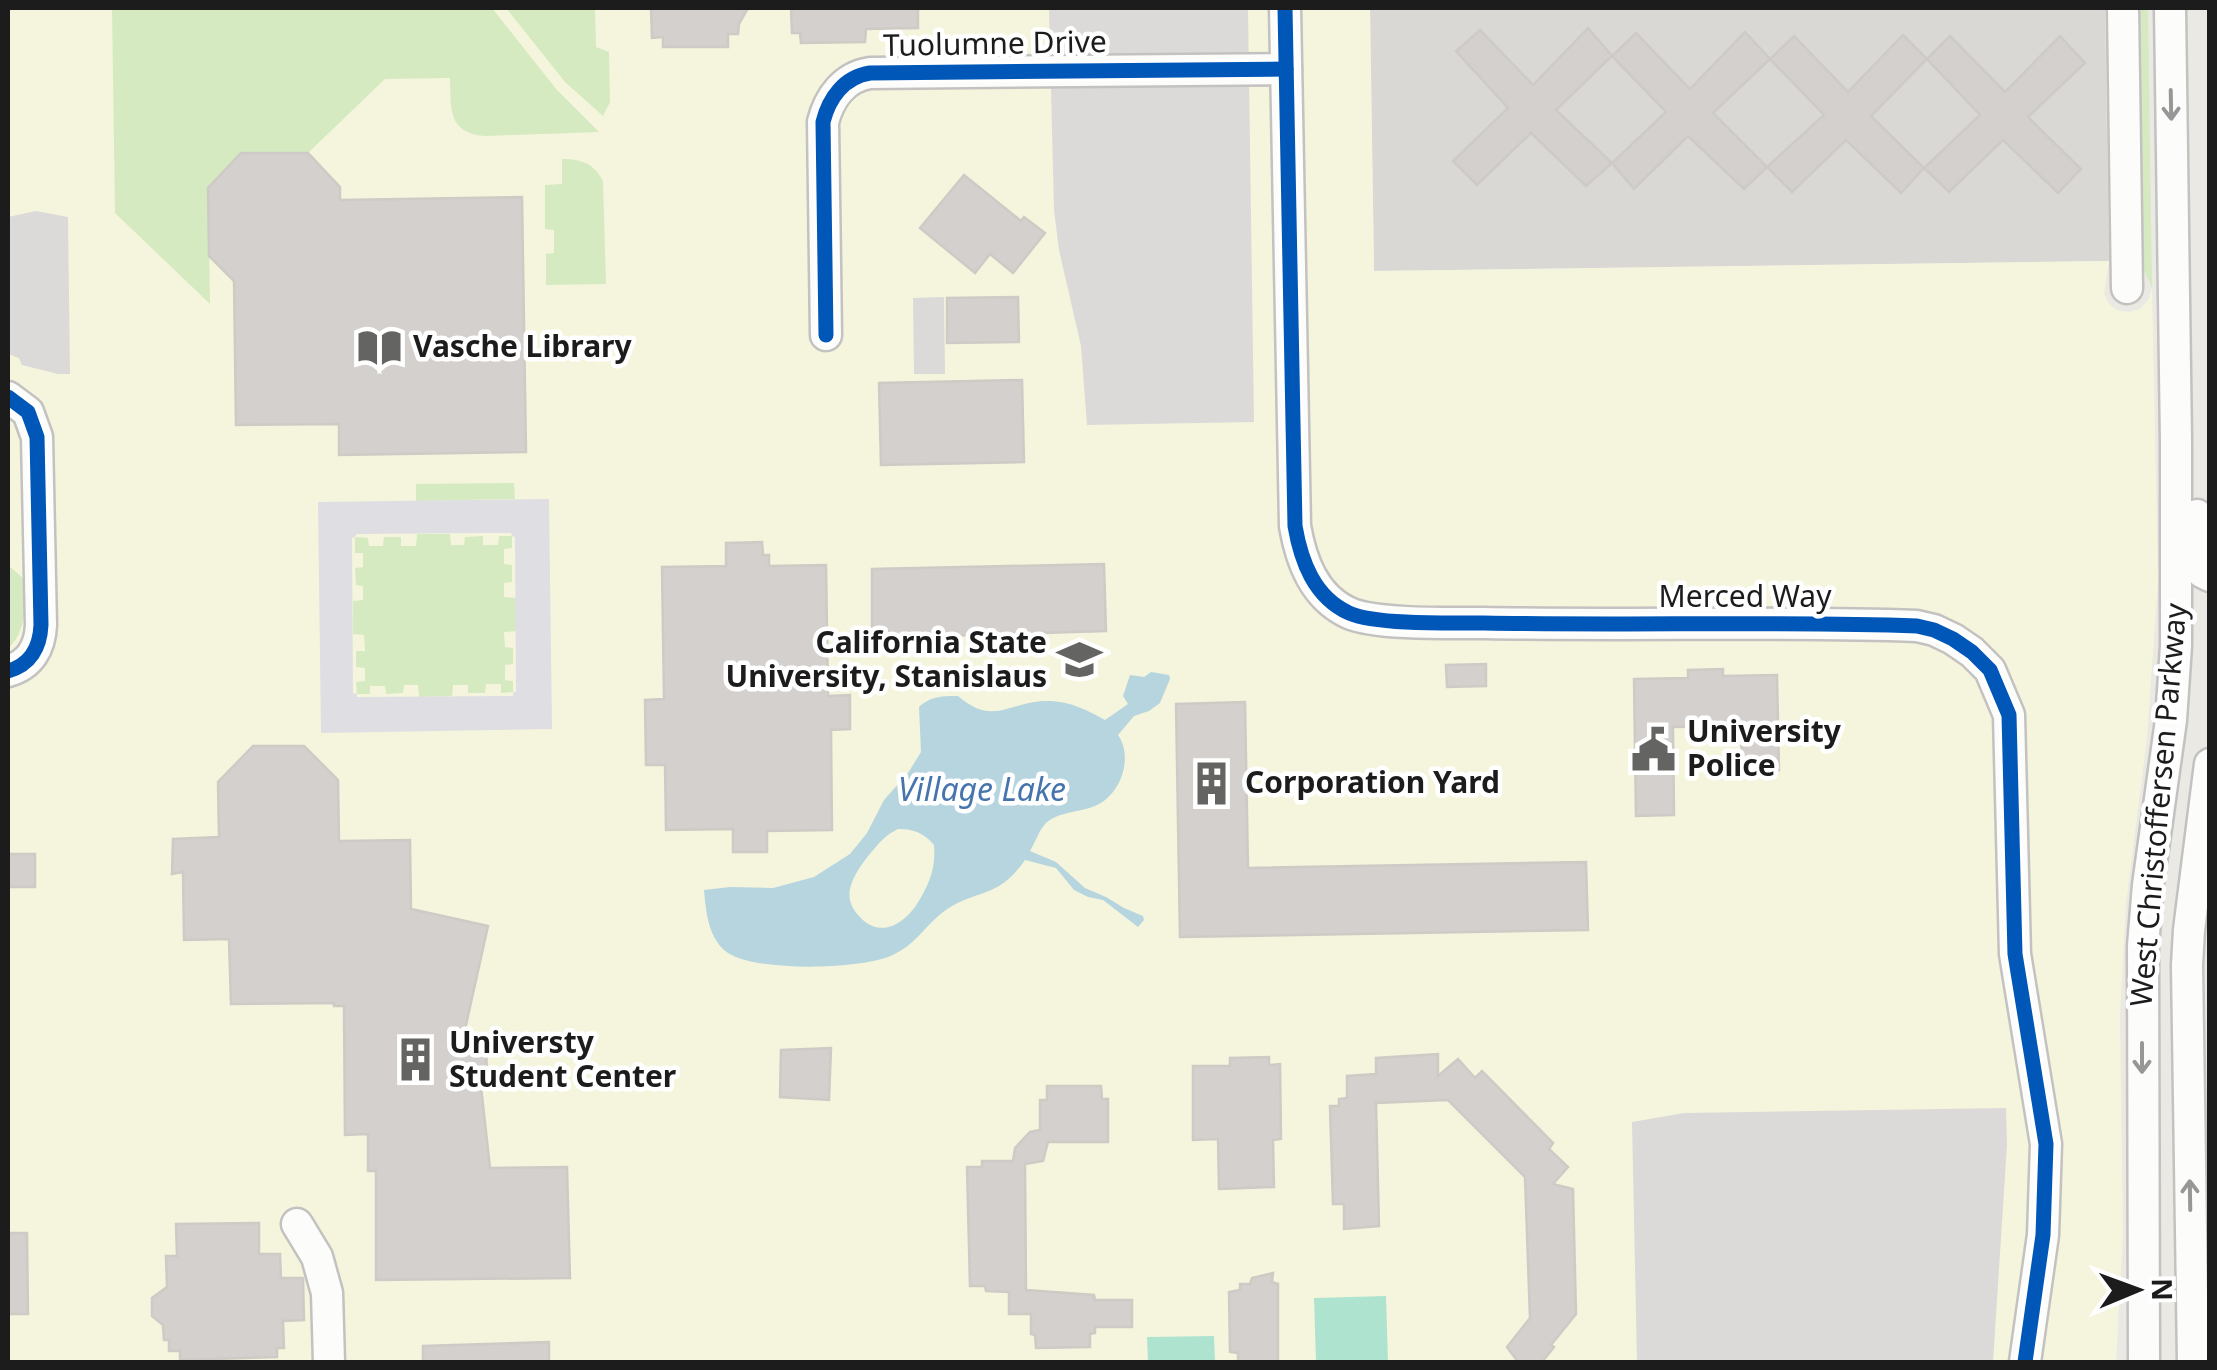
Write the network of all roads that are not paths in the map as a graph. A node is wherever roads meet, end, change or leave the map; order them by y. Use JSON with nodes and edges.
{"nodes":[{"id":1,"x":1285,"y":8,"type":"edge"},
{"id":2,"x":2123,"y":8,"type":"edge"},
{"id":3,"x":2170,"y":8,"type":"edge"},
{"id":4,"x":1286,"y":69,"type":"junction"},
{"id":5,"x":2127,"y":288,"type":"dead end"},
{"id":6,"x":826,"y":335,"type":"dead end"},
{"id":7,"x":8,"y":397,"type":"edge"},
{"id":8,"x":2176,"y":442,"type":"junction"},
{"id":9,"x":2210,"y":576,"type":"edge"},
{"id":10,"x":8,"y":671,"type":"edge"},
{"id":11,"x":2210,"y":764,"type":"edge"},
{"id":12,"x":297,"y":1224,"type":"dead end"},
{"id":13,"x":329,"y":1362,"type":"edge"},
{"id":14,"x":2026,"y":1362,"type":"edge"},
{"id":15,"x":2144,"y":1362,"type":"edge"},
{"id":16,"x":2193,"y":1362,"type":"edge"}],
"edges":[{"from":1,"to":4,"type":"street","name":"Merced Way"},
{"from":2,"to":5,"type":"street"},
{"from":3,"to":8,"type":"street","name":"West Christoffersen Parkway","one_way":true},
{"from":4,"to":6,"type":"street","name":"Tuolumne Drive"},
{"from":4,"to":14,"type":"street","name":"Merced Way"},
{"from":7,"to":10,"type":"street"},
{"from":8,"to":9,"type":"street"},
{"from":8,"to":15,"type":"street","name":"West Christoffersen Parkway","one_way":true},
{"from":16,"to":11,"type":"street","name":"West Christoffersen Parkway","one_way":true},
{"from":12,"to":13,"type":"street"}]}
